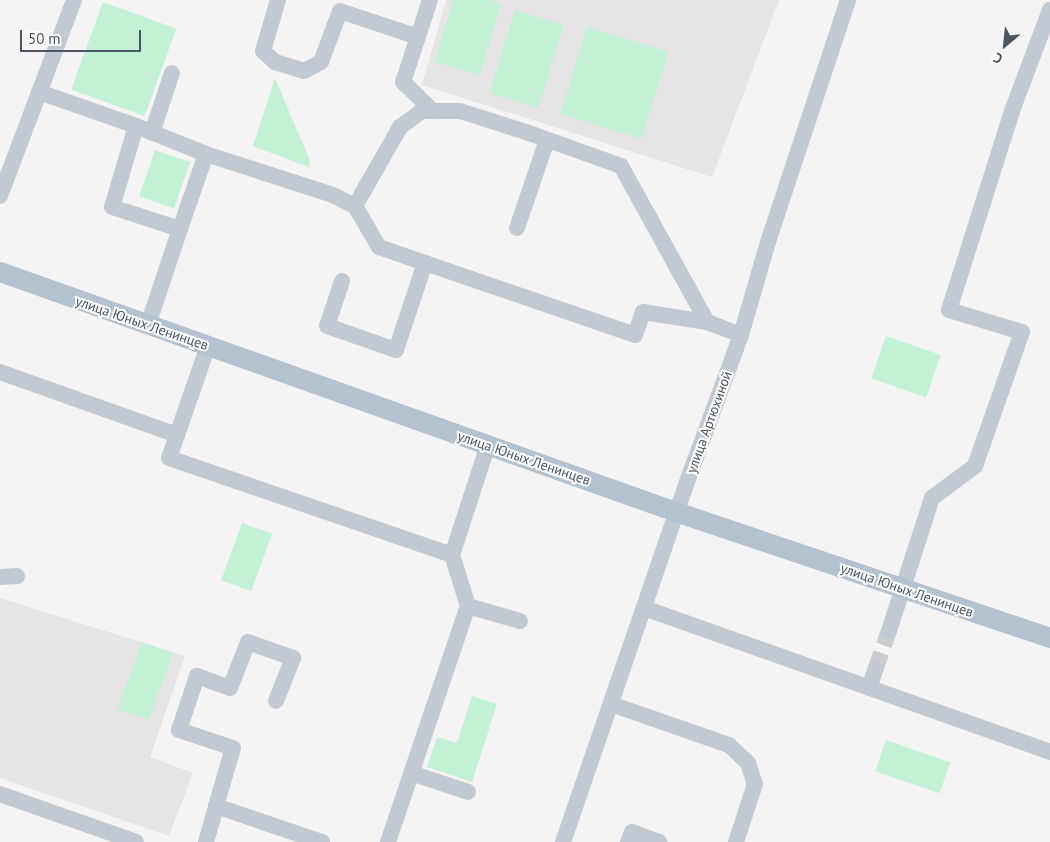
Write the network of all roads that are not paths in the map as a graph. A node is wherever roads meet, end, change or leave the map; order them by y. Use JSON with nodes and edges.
{"nodes":[{"id":1,"x":74,"y":0,"type":"edge"},
{"id":2,"x":278,"y":0,"type":"edge"},
{"id":3,"x":430,"y":0,"type":"edge"},
{"id":4,"x":848,"y":0,"type":"edge"},
{"id":5,"x":1050,"y":10,"type":"edge"},
{"id":6,"x":418,"y":37,"type":"junction"},
{"id":7,"x":172,"y":73,"type":"dead end"},
{"id":8,"x":39,"y":92,"type":"junction"},
{"id":9,"x":433,"y":111,"type":"junction"},
{"id":10,"x":136,"y":126,"type":"junction"},
{"id":11,"x":152,"y":133,"type":"junction"},
{"id":12,"x":547,"y":140,"type":"junction"},
{"id":13,"x":206,"y":154,"type":"junction"},
{"id":14,"x":0,"y":196,"type":"edge"},
{"id":15,"x":355,"y":206,"type":"junction"},
{"id":16,"x":182,"y":223,"type":"junction"},
{"id":17,"x":517,"y":228,"type":"dead end"},
{"id":18,"x":425,"y":263,"type":"junction"},
{"id":19,"x":0,"y":272,"type":"edge"},
{"id":20,"x":342,"y":280,"type":"dead end"},
{"id":21,"x":707,"y":322,"type":"junction"},
{"id":22,"x":148,"y":325,"type":"junction"},
{"id":23,"x":741,"y":335,"type":"junction"},
{"id":24,"x":208,"y":346,"type":"junction"},
{"id":25,"x":0,"y":372,"type":"edge"},
{"id":26,"x":177,"y":435,"type":"junction"},
{"id":27,"x":488,"y":445,"type":"junction"},
{"id":28,"x":676,"y":512,"type":"junction"},
{"id":29,"x":452,"y":555,"type":"junction"},
{"id":30,"x":17,"y":576,"type":"dead end"},
{"id":31,"x":0,"y":577,"type":"edge"},
{"id":32,"x":903,"y":588,"type":"junction"},
{"id":33,"x":468,"y":606,"type":"junction"},
{"id":34,"x":644,"y":608,"type":"junction"},
{"id":35,"x":520,"y":621,"type":"dead end"},
{"id":36,"x":889,"y":631,"type":"tunnel mouth"},
{"id":37,"x":1050,"y":638,"type":"edge"},
{"id":38,"x":876,"y":668,"type":"tunnel mouth"},
{"id":39,"x":869,"y":688,"type":"junction"},
{"id":40,"x":276,"y":701,"type":"dead end"},
{"id":41,"x":611,"y":704,"type":"junction"},
{"id":42,"x":1050,"y":752,"type":"edge"},
{"id":43,"x":411,"y":773,"type":"junction"},
{"id":44,"x":468,"y":792,"type":"dead end"},
{"id":45,"x":0,"y":794,"type":"edge"},
{"id":46,"x":216,"y":806,"type":"junction"},
{"id":47,"x":136,"y":842,"type":"edge"},
{"id":48,"x":206,"y":842,"type":"edge"},
{"id":49,"x":322,"y":842,"type":"edge"},
{"id":50,"x":388,"y":842,"type":"edge"},
{"id":51,"x":563,"y":842,"type":"edge"},
{"id":52,"x":628,"y":842,"type":"edge"},
{"id":53,"x":659,"y":842,"type":"edge"},
{"id":54,"x":736,"y":842,"type":"edge"}],
"edges":[{"from":1,"to":8,"type":"street"},
{"from":2,"to":6,"type":"street"},
{"from":3,"to":6,"type":"street"},
{"from":4,"to":23,"type":"street","name":"улица Артюхиной"},
{"from":5,"to":32,"type":"street"},
{"from":6,"to":9,"type":"street"},
{"from":7,"to":11,"type":"street"},
{"from":8,"to":10,"type":"street"},
{"from":8,"to":14,"type":"street"},
{"from":9,"to":12,"type":"street"},
{"from":9,"to":15,"type":"street"},
{"from":10,"to":11,"type":"street"},
{"from":10,"to":16,"type":"street"},
{"from":11,"to":13,"type":"street"},
{"from":12,"to":17,"type":"street"},
{"from":12,"to":21,"type":"street"},
{"from":13,"to":15,"type":"street"},
{"from":13,"to":16,"type":"street"},
{"from":15,"to":18,"type":"street"},
{"from":16,"to":22,"type":"street"},
{"from":18,"to":20,"type":"street"},
{"from":18,"to":21,"type":"street"},
{"from":19,"to":22,"type":"main road","name":"улица Юных Ленинцев"},
{"from":21,"to":23,"type":"street"},
{"from":22,"to":24,"type":"main road","name":"улица Юных Ленинцев"},
{"from":23,"to":28,"type":"street","name":"улица Артюхиной"},
{"from":24,"to":26,"type":"street"},
{"from":24,"to":27,"type":"main road","name":"улица Юных Ленинцев"},
{"from":25,"to":26,"type":"street"},
{"from":26,"to":29,"type":"street"},
{"from":27,"to":28,"type":"main road","name":"улица Юных Ленинцев"},
{"from":27,"to":29,"type":"street"},
{"from":28,"to":32,"type":"main road","name":"улица Юных Ленинцев"},
{"from":28,"to":34,"type":"street","name":"улица Артюхиной"},
{"from":29,"to":33,"type":"street"},
{"from":30,"to":31,"type":"street"},
{"from":32,"to":36,"type":"street"},
{"from":32,"to":37,"type":"main road","name":"улица Юных Ленинцев"},
{"from":33,"to":35,"type":"street"},
{"from":33,"to":43,"type":"street"},
{"from":34,"to":39,"type":"street"},
{"from":34,"to":41,"type":"street","name":"улица Артюхиной"},
{"from":38,"to":39,"type":"street"},
{"from":39,"to":42,"type":"street"},
{"from":40,"to":46,"type":"street"},
{"from":41,"to":51,"type":"street","name":"улица Артюхиной"},
{"from":41,"to":54,"type":"street"},
{"from":43,"to":44,"type":"street"},
{"from":43,"to":50,"type":"street"},
{"from":45,"to":47,"type":"street"},
{"from":46,"to":48,"type":"street"},
{"from":46,"to":49,"type":"street"},
{"from":52,"to":53,"type":"street"}]}
